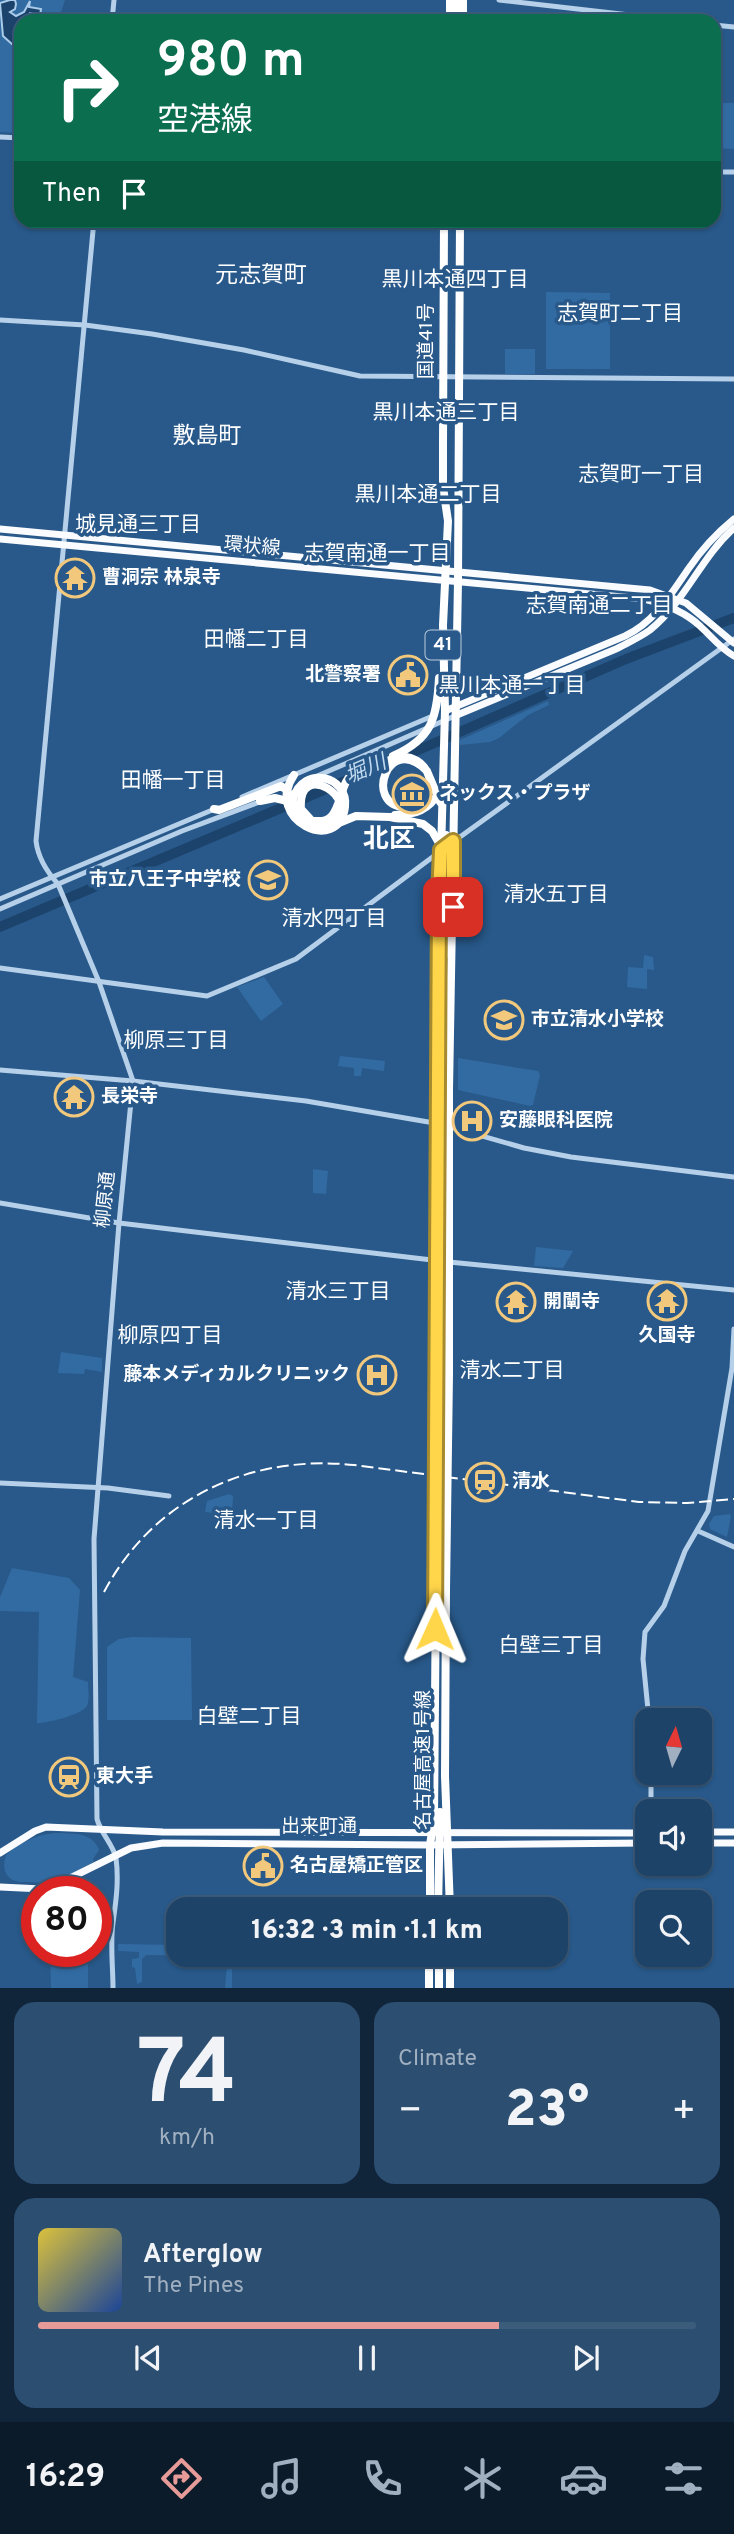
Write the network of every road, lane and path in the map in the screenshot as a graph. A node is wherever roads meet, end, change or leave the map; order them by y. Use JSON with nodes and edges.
{"nodes":[{"id":1,"x":499,"y":0,"type":"edge"},
{"id":2,"x":621,"y":14,"type":"edge"},
{"id":3,"x":93,"y":228,"type":"edge"},
{"id":4,"x":446,"y":228,"type":"edge"},
{"id":5,"x":446,"y":228,"type":"edge"},
{"id":6,"x":458,"y":228,"type":"edge"},
{"id":7,"x":458,"y":228,"type":"edge"},
{"id":8,"x":0,"y":320,"type":"edge"},
{"id":9,"x":85,"y":325,"type":"junction"},
{"id":10,"x":443,"y":378,"type":"junction"},
{"id":11,"x":459,"y":379,"type":"junction"},
{"id":12,"x":734,"y":379,"type":"edge"},
{"id":13,"x":734,"y":519,"type":"edge"},
{"id":14,"x":734,"y":528,"type":"edge"},
{"id":15,"x":0,"y":529,"type":"edge"},
{"id":16,"x":66,"y":536,"type":"junction"},
{"id":17,"x":0,"y":539,"type":"edge"},
{"id":18,"x":65,"y":545,"type":"junction"},
{"id":19,"x":450,"y":558,"type":"junction"},
{"id":20,"x":445,"y":575,"type":"junction"},
{"id":21,"x":458,"y":576,"type":"junction"},
{"id":22,"x":674,"y":597,"type":"junction"},
{"id":23,"x":668,"y":606,"type":"junction"},
{"id":24,"x":733,"y":641,"type":"edge"},
{"id":25,"x":722,"y":649,"type":"junction"},
{"id":26,"x":734,"y":656,"type":"edge"},
{"id":27,"x":457,"y":711,"type":"junction"},
{"id":28,"x":444,"y":715,"type":"junction"},
{"id":29,"x":377,"y":764,"type":"junction"},
{"id":30,"x":294,"y":775,"type":"junction"},
{"id":31,"x":298,"y":785,"type":"joint"},
{"id":32,"x":289,"y":795,"type":"junction"},
{"id":33,"x":260,"y":801,"type":"joint"},
{"id":34,"x":214,"y":809,"type":"junction"},
{"id":35,"x":390,"y":817,"type":"junction"},
{"id":36,"x":453,"y":841,"type":"junction"},
{"id":37,"x":441,"y":850,"type":"junction"},
{"id":38,"x":51,"y":877,"type":"junction"},
{"id":39,"x":58,"y":884,"type":"junction"},
{"id":40,"x":0,"y":899,"type":"edge"},
{"id":41,"x":0,"y":909,"type":"edge"},
{"id":42,"x":444,"y":954,"type":"junction"},
{"id":43,"x":0,"y":968,"type":"edge"},
{"id":44,"x":449,"y":968,"type":"junction"},
{"id":45,"x":99,"y":982,"type":"junction"},
{"id":46,"x":0,"y":1070,"type":"edge"},
{"id":47,"x":133,"y":1082,"type":"junction"},
{"id":48,"x":440,"y":1124,"type":"junction"},
{"id":49,"x":450,"y":1127,"type":"junction"},
{"id":50,"x":734,"y":1177,"type":"edge"},
{"id":51,"x":0,"y":1203,"type":"edge"},
{"id":52,"x":119,"y":1223,"type":"junction"},
{"id":53,"x":438,"y":1260,"type":"junction"},
{"id":54,"x":449,"y":1262,"type":"junction"},
{"id":55,"x":734,"y":1290,"type":"edge"},
{"id":56,"x":734,"y":1329,"type":"edge"},
{"id":57,"x":0,"y":1483,"type":"edge"},
{"id":58,"x":98,"y":1488,"type":"junction"},
{"id":59,"x":169,"y":1496,"type":"dead end"},
{"id":60,"x":698,"y":1531,"type":"junction"},
{"id":61,"x":734,"y":1547,"type":"edge"},
{"id":62,"x":648,"y":1708,"type":"edge"},
{"id":63,"x":100,"y":1831,"type":"junction"},
{"id":64,"x":447,"y":1832,"type":"junction"},
{"id":65,"x":712,"y":1832,"type":"edge"},
{"id":66,"x":734,"y":1832,"type":"edge"},
{"id":67,"x":433,"y":1833,"type":"junction"},
{"id":68,"x":635,"y":1833,"type":"edge"},
{"id":69,"x":635,"y":1843,"type":"edge"},
{"id":70,"x":712,"y":1843,"type":"edge"},
{"id":71,"x":734,"y":1843,"type":"edge"},
{"id":72,"x":448,"y":1844,"type":"junction"},
{"id":73,"x":430,"y":1845,"type":"junction"},
{"id":74,"x":0,"y":1853,"type":"edge"},
{"id":75,"x":116,"y":1855,"type":"junction"},
{"id":76,"x":0,"y":1887,"type":"edge"},
{"id":77,"x":429,"y":1897,"type":"edge"},
{"id":78,"x":438,"y":1897,"type":"edge"},
{"id":79,"x":439,"y":1897,"type":"edge"},
{"id":80,"x":450,"y":1897,"type":"edge"},
{"id":81,"x":429,"y":1967,"type":"edge"},
{"id":82,"x":439,"y":1967,"type":"edge"},
{"id":83,"x":450,"y":1967,"type":"edge"},
{"id":84,"x":113,"y":1988,"type":"edge"},
{"id":85,"x":429,"y":1988,"type":"edge"},
{"id":86,"x":439,"y":1988,"type":"edge"},
{"id":87,"x":450,"y":1988,"type":"edge"}],
"edges":[{"from":1,"to":2,"type":"street"},
{"from":3,"to":9,"type":"street"},
{"from":4,"to":10,"type":"highway","name":"国道41号","number":"41"},
{"from":5,"to":19,"type":"highway"},
{"from":6,"to":19,"type":"highway"},
{"from":7,"to":11,"type":"highway","name":"国道41号","number":"41"},
{"from":8,"to":9,"type":"street"},
{"from":9,"to":10,"type":"street"},
{"from":9,"to":16,"type":"street"},
{"from":10,"to":11,"type":"street"},
{"from":10,"to":20,"type":"highway","name":"国道41号","number":"41"},
{"from":11,"to":12,"type":"street"},
{"from":11,"to":21,"type":"highway","name":"国道41号","number":"41"},
{"from":13,"to":22,"type":"main road"},
{"from":14,"to":22,"type":"main road"},
{"from":15,"to":16,"type":"main road","name":"環状線"},
{"from":16,"to":18,"type":"street"},
{"from":16,"to":20,"type":"main road","name":"環状線"},
{"from":17,"to":18,"type":"main road","name":"環状線"},
{"from":18,"to":20,"type":"main road","name":"環状線"},
{"from":18,"to":38,"type":"street"},
{"from":19,"to":29,"type":"highway"},
{"from":19,"to":35,"type":"highway"},
{"from":19,"to":42,"type":"highway","name":"名古屋高速1号線"},
{"from":19,"to":44,"type":"highway","name":"名古屋高速1号線"},
{"from":20,"to":21,"type":"main road","name":"環状線"},
{"from":20,"to":28,"type":"highway","name":"国道41号","number":"41"},
{"from":21,"to":22,"type":"main road","name":"環状線"},
{"from":21,"to":23,"type":"main road","name":"環状線"},
{"from":21,"to":27,"type":"highway","name":"国道41号","number":"41"},
{"from":22,"to":23,"type":"main road"},
{"from":22,"to":24,"type":"main road","name":"環状線"},
{"from":23,"to":25,"type":"main road","name":"環状線"},
{"from":23,"to":27,"type":"main road"},
{"from":24,"to":25,"type":"street"},
{"from":25,"to":26,"type":"main road","name":"環状線"},
{"from":25,"to":36,"type":"street"},
{"from":27,"to":28,"type":"main road"},
{"from":27,"to":36,"type":"highway","name":"国道41号","number":"41"},
{"from":28,"to":30,"type":"street"},
{"from":28,"to":31,"type":"street"},
{"from":28,"to":37,"type":"highway","name":"国道41号","number":"41"},
{"from":29,"to":32,"type":"highway"},
{"from":29,"to":44,"type":"highway"},
{"from":30,"to":32,"type":"highway"},
{"from":30,"to":34,"type":"street"},
{"from":31,"to":32,"type":"highway"},
{"from":32,"to":33,"type":"highway"},
{"from":32,"to":34,"type":"highway"},
{"from":32,"to":35,"type":"highway"},
{"from":33,"to":39,"type":"street"},
{"from":34,"to":38,"type":"street"},
{"from":35,"to":42,"type":"highway"},
{"from":36,"to":37,"type":"street"},
{"from":36,"to":49,"type":"highway","number":"41"},
{"from":37,"to":45,"type":"street"},
{"from":37,"to":48,"type":"highway","number":"41"},
{"from":38,"to":39,"type":"street","name":"柳原通"},
{"from":38,"to":40,"type":"street"},
{"from":39,"to":41,"type":"street"},
{"from":39,"to":45,"type":"street","name":"柳原通"},
{"from":42,"to":78,"type":"highway","name":"名古屋高速1号線"},
{"from":43,"to":45,"type":"street"},
{"from":44,"to":79,"type":"highway","name":"名古屋高速1号線"},
{"from":45,"to":47,"type":"street","name":"柳原通"},
{"from":46,"to":47,"type":"street"},
{"from":47,"to":48,"type":"street"},
{"from":47,"to":52,"type":"street","name":"柳原通"},
{"from":48,"to":49,"type":"street"},
{"from":48,"to":53,"type":"highway","number":"41"},
{"from":49,"to":50,"type":"street"},
{"from":49,"to":54,"type":"highway","number":"41"},
{"from":51,"to":52,"type":"street"},
{"from":52,"to":53,"type":"street"},
{"from":52,"to":58,"type":"street","name":"柳原通"},
{"from":53,"to":54,"type":"street"},
{"from":53,"to":67,"type":"highway","number":"41"},
{"from":54,"to":55,"type":"street"},
{"from":54,"to":64,"type":"highway","number":"41"},
{"from":56,"to":60,"type":"street"},
{"from":57,"to":58,"type":"street"},
{"from":58,"to":59,"type":"street"},
{"from":58,"to":63,"type":"street","name":"柳原通"},
{"from":60,"to":61,"type":"street"},
{"from":60,"to":62,"type":"street"},
{"from":63,"to":67,"type":"main road","name":"出来町通"},
{"from":63,"to":74,"type":"main road","name":"出来町通"},
{"from":63,"to":75,"type":"street"},
{"from":64,"to":67,"type":"main road","name":"出来町通"},
{"from":64,"to":68,"type":"main road","name":"出来町通"},
{"from":64,"to":72,"type":"highway","number":"41"},
{"from":65,"to":66,"type":"main road"},
{"from":67,"to":73,"type":"highway","number":"41"},
{"from":69,"to":72,"type":"main road","name":"出来町通"},
{"from":70,"to":71,"type":"main road"},
{"from":72,"to":73,"type":"main road","name":"出来町通"},
{"from":72,"to":80,"type":"highway","number":"41"},
{"from":73,"to":75,"type":"main road","name":"出来町通"},
{"from":73,"to":77,"type":"highway","number":"41"},
{"from":75,"to":76,"type":"main road","name":"出来町通"},
{"from":75,"to":84,"type":"street"},
{"from":81,"to":85,"type":"highway"},
{"from":82,"to":86,"type":"highway"},
{"from":83,"to":87,"type":"highway"}]}
